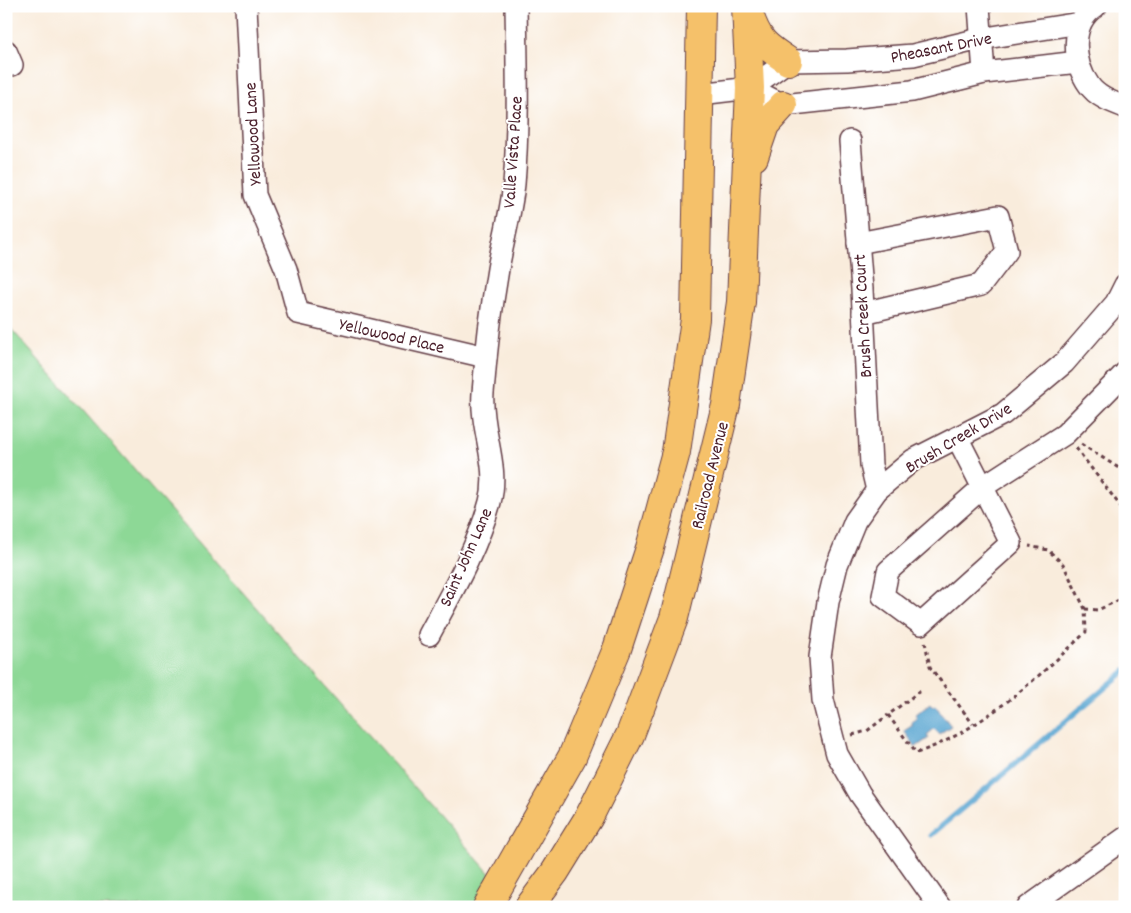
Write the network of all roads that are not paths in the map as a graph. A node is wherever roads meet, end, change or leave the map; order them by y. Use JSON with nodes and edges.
{"nodes":[{"id":1,"x":246,"y":6,"type":"edge"},
{"id":2,"x":516,"y":6,"type":"edge"},
{"id":3,"x":701,"y":6,"type":"edge"},
{"id":4,"x":746,"y":6,"type":"edge"},
{"id":5,"x":979,"y":6,"type":"edge"},
{"id":6,"x":1096,"y":6,"type":"edge"},
{"id":7,"x":1080,"y":23,"type":"junction"},
{"id":8,"x":980,"y":39,"type":"junction"},
{"id":9,"x":788,"y":61,"type":"junction"},
{"id":10,"x":1078,"y":62,"type":"junction"},
{"id":11,"x":984,"y":73,"type":"junction"},
{"id":12,"x":750,"y":88,"type":"junction"},
{"id":13,"x":700,"y":94,"type":"junction"},
{"id":14,"x":783,"y":105,"type":"junction"},
{"id":15,"x":1125,"y":107,"type":"edge"},
{"id":16,"x":850,"y":141,"type":"dead end"},
{"id":17,"x":745,"y":218,"type":"junction"},
{"id":18,"x":858,"y":243,"type":"junction"},
{"id":19,"x":1125,"y":285,"type":"edge"},
{"id":20,"x":298,"y":313,"type":"joint"},
{"id":21,"x":862,"y":313,"type":"junction"},
{"id":22,"x":486,"y":357,"type":"junction"},
{"id":23,"x":1125,"y":373,"type":"edge"},
{"id":24,"x":958,"y":438,"type":"junction"},
{"id":25,"x":984,"y":486,"type":"junction"},
{"id":26,"x":877,"y":490,"type":"junction"},
{"id":27,"x":428,"y":635,"type":"dead end"},
{"id":28,"x":1125,"y":838,"type":"edge"},
{"id":29,"x":486,"y":907,"type":"edge"},
{"id":30,"x":529,"y":907,"type":"edge"},
{"id":31,"x":940,"y":907,"type":"edge"},
{"id":32,"x":1028,"y":907,"type":"edge"}],
"edges":[{"from":1,"to":20,"type":"street","name":"Yellowood Lane"},
{"from":2,"to":22,"type":"street","name":"Valle Vista Place"},
{"from":3,"to":13,"type":"highway"},
{"from":4,"to":9,"type":"highway"},
{"from":4,"to":12,"type":"highway","name":"Railroad Avenue"},
{"from":5,"to":8,"type":"street"},
{"from":6,"to":7,"type":"street"},
{"from":7,"to":8,"type":"street","name":"Pheasant Drive"},
{"from":7,"to":10,"type":"street"},
{"from":8,"to":9,"type":"street","name":"Pheasant Drive"},
{"from":8,"to":11,"type":"street"},
{"from":9,"to":12,"type":"street"},
{"from":10,"to":11,"type":"street","name":"Pheasant Drive"},
{"from":10,"to":15,"type":"street"},
{"from":11,"to":14,"type":"street","name":"Pheasant Drive"},
{"from":12,"to":13,"type":"street"},
{"from":12,"to":14,"type":"street"},
{"from":12,"to":17,"type":"highway","name":"Railroad Avenue"},
{"from":13,"to":29,"type":"highway"},
{"from":14,"to":17,"type":"highway"},
{"from":16,"to":18,"type":"street","name":"Brush Creek Court"},
{"from":17,"to":30,"type":"highway","name":"Railroad Avenue"},
{"from":18,"to":21,"type":"street","name":"Brush Creek Court"},
{"from":18,"to":21,"type":"street"},
{"from":19,"to":24,"type":"street","name":"Brush Creek Drive"},
{"from":20,"to":22,"type":"street","name":"Yellowood Place"},
{"from":21,"to":26,"type":"street","name":"Brush Creek Court"},
{"from":22,"to":27,"type":"street","name":"Saint John Lane"},
{"from":23,"to":25,"type":"street"},
{"from":24,"to":25,"type":"street"},
{"from":24,"to":26,"type":"street","name":"Brush Creek Drive"},
{"from":25,"to":25,"type":"street"},
{"from":26,"to":31,"type":"street","name":"Brush Creek Drive"},
{"from":28,"to":32,"type":"street"}]}
